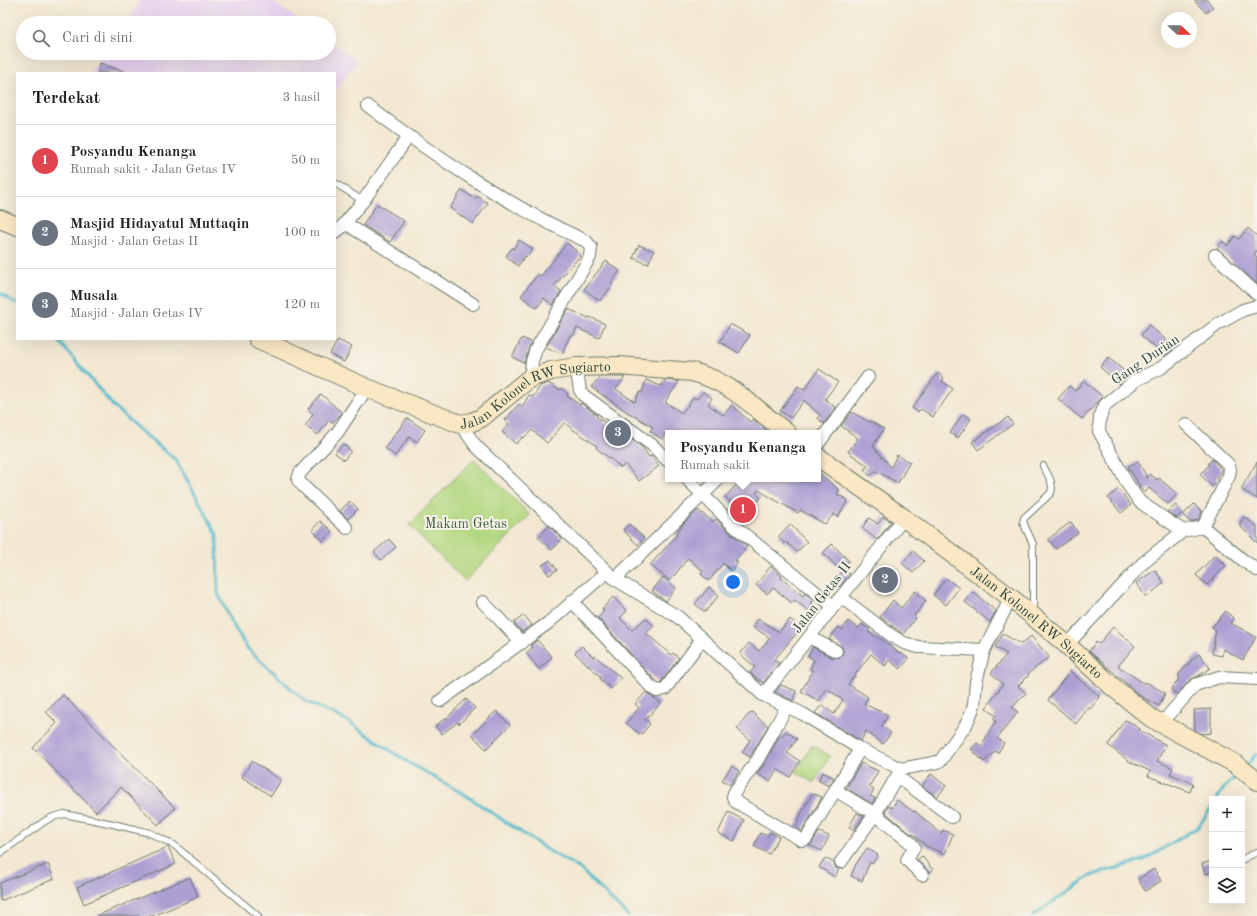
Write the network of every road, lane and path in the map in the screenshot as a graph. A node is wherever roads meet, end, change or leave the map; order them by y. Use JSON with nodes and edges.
{"nodes":[{"id":1,"x":368,"y":106,"type":"dead end"},
{"id":2,"x":409,"y":136,"type":"junction"},
{"id":3,"x":336,"y":184,"type":"edge"},
{"id":4,"x":362,"y":201,"type":"junction"},
{"id":5,"x":0,"y":219,"type":"edge"},
{"id":6,"x":345,"y":223,"type":"junction"},
{"id":7,"x":16,"y":226,"type":"edge"},
{"id":8,"x":336,"y":232,"type":"edge"},
{"id":9,"x":1215,"y":255,"type":"dead end"},
{"id":10,"x":1257,"y":294,"type":"edge"},
{"id":11,"x":473,"y":304,"type":"dead end"},
{"id":12,"x":1257,"y":306,"type":"edge"},
{"id":13,"x":260,"y":340,"type":"edge"},
{"id":14,"x":576,"y":368,"type":"junction"},
{"id":15,"x":868,"y":377,"type":"dead end"},
{"id":16,"x":530,"y":378,"type":"junction"},
{"id":17,"x":367,"y":388,"type":"junction"},
{"id":18,"x":460,"y":424,"type":"junction"},
{"id":19,"x":1186,"y":424,"type":"dead end"},
{"id":20,"x":777,"y":430,"type":"edge"},
{"id":21,"x":821,"y":440,"type":"edge"},
{"id":22,"x":665,"y":458,"type":"edge"},
{"id":23,"x":821,"y":459,"type":"edge"},
{"id":24,"x":1043,"y":466,"type":"dead end"},
{"id":25,"x":690,"y":482,"type":"edge"},
{"id":26,"x":717,"y":482,"type":"edge"},
{"id":27,"x":703,"y":494,"type":"junction"},
{"id":28,"x":904,"y":518,"type":"junction"},
{"id":29,"x":1203,"y":527,"type":"junction"},
{"id":30,"x":347,"y":528,"type":"dead end"},
{"id":31,"x":1183,"y":531,"type":"junction"},
{"id":32,"x":1257,"y":570,"type":"edge"},
{"id":33,"x":611,"y":575,"type":"junction"},
{"id":34,"x":1012,"y":598,"type":"junction"},
{"id":35,"x":572,"y":601,"type":"junction"},
{"id":36,"x":837,"y":601,"type":"junction"},
{"id":37,"x":483,"y":602,"type":"dead end"},
{"id":38,"x":1034,"y":616,"type":"junction"},
{"id":39,"x":809,"y":637,"type":"junction"},
{"id":40,"x":702,"y":639,"type":"junction"},
{"id":41,"x":522,"y":643,"type":"junction"},
{"id":42,"x":1068,"y":645,"type":"junction"},
{"id":43,"x":984,"y":650,"type":"junction"},
{"id":44,"x":836,"y":651,"type":"dead end"},
{"id":45,"x":1257,"y":679,"type":"edge"},
{"id":46,"x":763,"y":695,"type":"junction"},
{"id":47,"x":440,"y":701,"type":"dead end"},
{"id":48,"x":788,"y":706,"type":"junction"},
{"id":49,"x":1161,"y":724,"type":"junction"},
{"id":50,"x":860,"y":749,"type":"junction"},
{"id":51,"x":900,"y":773,"type":"junction"},
{"id":52,"x":1246,"y":773,"type":"edge"},
{"id":53,"x":835,"y":790,"type":"junction"},
{"id":54,"x":875,"y":814,"type":"junction"},
{"id":55,"x":952,"y":817,"type":"dead end"},
{"id":56,"x":1257,"y":852,"type":"edge"},
{"id":57,"x":0,"y":853,"type":"edge"},
{"id":58,"x":1245,"y":858,"type":"edge"},
{"id":59,"x":841,"y":862,"type":"dead end"},
{"id":60,"x":922,"y":875,"type":"dead end"},
{"id":61,"x":258,"y":916,"type":"edge"}],
"edges":[{"from":1,"to":2,"type":"street"},
{"from":2,"to":4,"type":"street"},
{"from":2,"to":16,"type":"street"},
{"from":3,"to":4,"type":"lane"},
{"from":4,"to":6,"type":"street"},
{"from":5,"to":7,"type":"main road"},
{"from":6,"to":8,"type":"street"},
{"from":6,"to":11,"type":"street"},
{"from":9,"to":10,"type":"street"},
{"from":12,"to":31,"type":"street","name":"Gang Durian"},
{"from":13,"to":17,"type":"main road","name":"Jalan Kolonel RW Sugiarto"},
{"from":14,"to":16,"type":"main road","name":"Jalan Kolonel RW Sugiarto"},
{"from":14,"to":20,"type":"main road","name":"Jalan Kolonel RW Sugiarto"},
{"from":14,"to":22,"type":"street"},
{"from":15,"to":21,"type":"street"},
{"from":16,"to":18,"type":"main road","name":"Jalan Kolonel RW Sugiarto"},
{"from":17,"to":18,"type":"main road","name":"Jalan Kolonel RW Sugiarto"},
{"from":17,"to":30,"type":"street"},
{"from":18,"to":33,"type":"street"},
{"from":19,"to":29,"type":"street"},
{"from":23,"to":28,"type":"main road","name":"Jalan Kolonel RW Sugiarto"},
{"from":24,"to":38,"type":"lane"},
{"from":25,"to":27,"type":"street"},
{"from":26,"to":27,"type":"street"},
{"from":27,"to":33,"type":"street"},
{"from":27,"to":36,"type":"street"},
{"from":28,"to":34,"type":"main road","name":"Jalan Kolonel RW Sugiarto"},
{"from":28,"to":36,"type":"street","name":"Jalan Getas II"},
{"from":29,"to":31,"type":"street"},
{"from":29,"to":32,"type":"street"},
{"from":31,"to":42,"type":"street"},
{"from":33,"to":35,"type":"street"},
{"from":33,"to":40,"type":"street"},
{"from":34,"to":38,"type":"main road","name":"Jalan Kolonel RW Sugiarto"},
{"from":34,"to":43,"type":"street"},
{"from":35,"to":40,"type":"street"},
{"from":35,"to":41,"type":"street"},
{"from":36,"to":39,"type":"street","name":"Jalan Getas II"},
{"from":36,"to":43,"type":"street"},
{"from":37,"to":41,"type":"street"},
{"from":38,"to":42,"type":"main road","name":"Jalan Kolonel RW Sugiarto"},
{"from":39,"to":44,"type":"street"},
{"from":39,"to":46,"type":"street","name":"Jalan Getas II"},
{"from":40,"to":46,"type":"street"},
{"from":41,"to":47,"type":"street"},
{"from":42,"to":49,"type":"main road","name":"Jalan Kolonel RW Sugiarto"},
{"from":43,"to":51,"type":"street"},
{"from":45,"to":49,"type":"street"},
{"from":46,"to":48,"type":"street"},
{"from":48,"to":50,"type":"street"},
{"from":48,"to":53,"type":"street"},
{"from":49,"to":52,"type":"main road","name":"Jalan Kolonel RW Sugiarto"},
{"from":50,"to":51,"type":"street"},
{"from":50,"to":53,"type":"street"},
{"from":51,"to":54,"type":"street"},
{"from":51,"to":55,"type":"street"},
{"from":53,"to":54,"type":"street"},
{"from":54,"to":59,"type":"street"},
{"from":54,"to":60,"type":"street"},
{"from":56,"to":58,"type":"lane"},
{"from":57,"to":61,"type":"lane"}]}
